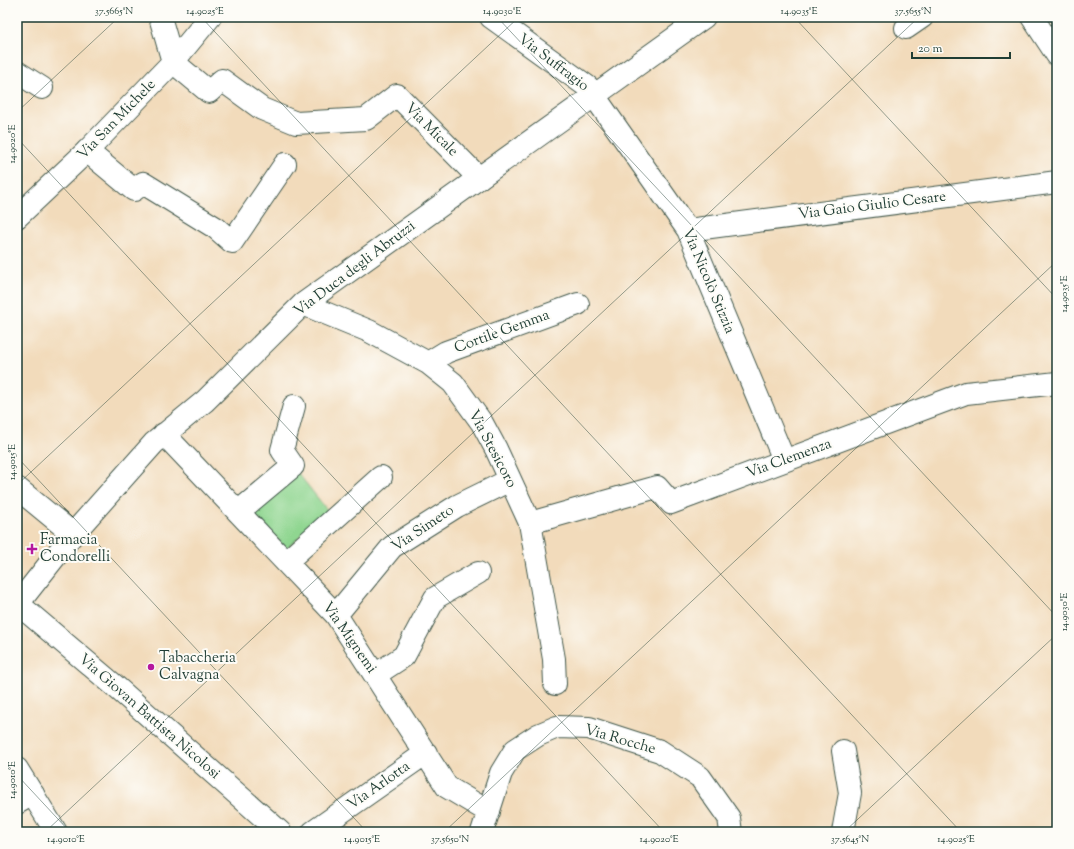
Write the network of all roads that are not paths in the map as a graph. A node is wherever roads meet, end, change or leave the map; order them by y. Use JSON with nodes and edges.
{"nodes":[{"id":1,"x":160,"y":17,"type":"edge"},
{"id":2,"x":210,"y":17,"type":"edge"},
{"id":3,"x":491,"y":17,"type":"edge"},
{"id":4,"x":704,"y":17,"type":"edge"},
{"id":5,"x":1032,"y":17,"type":"edge"},
{"id":6,"x":1057,"y":54,"type":"edge"},
{"id":7,"x":173,"y":62,"type":"junction"},
{"id":8,"x":17,"y":72,"type":"edge"},
{"id":9,"x":42,"y":88,"type":"dead end"},
{"id":10,"x":595,"y":95,"type":"junction"},
{"id":11,"x":87,"y":151,"type":"junction"},
{"id":12,"x":285,"y":164,"type":"dead end"},
{"id":13,"x":479,"y":178,"type":"junction"},
{"id":14,"x":1057,"y":182,"type":"edge"},
{"id":15,"x":17,"y":217,"type":"edge"},
{"id":16,"x":688,"y":230,"type":"junction"},
{"id":17,"x":304,"y":304,"type":"junction"},
{"id":18,"x":578,"y":304,"type":"dead end"},
{"id":19,"x":428,"y":363,"type":"junction"},
{"id":20,"x":1057,"y":383,"type":"edge"},
{"id":21,"x":294,"y":406,"type":"dead end"},
{"id":22,"x":164,"y":434,"type":"junction"},
{"id":23,"x":784,"y":460,"type":"junction"},
{"id":24,"x":381,"y":477,"type":"dead end"},
{"id":25,"x":510,"y":480,"type":"junction"},
{"id":26,"x":17,"y":488,"type":"edge"},
{"id":27,"x":238,"y":512,"type":"junction"},
{"id":28,"x":530,"y":523,"type":"junction"},
{"id":29,"x":73,"y":534,"type":"junction"},
{"id":30,"x":286,"y":562,"type":"junction"},
{"id":31,"x":478,"y":573,"type":"dead end"},
{"id":32,"x":17,"y":604,"type":"edge"},
{"id":33,"x":336,"y":615,"type":"junction"},
{"id":34,"x":375,"y":675,"type":"junction"},
{"id":35,"x":555,"y":684,"type":"dead end"},
{"id":36,"x":843,"y":751,"type":"dead end"},
{"id":37,"x":426,"y":753,"type":"junction"},
{"id":38,"x":17,"y":769,"type":"edge"},
{"id":39,"x":25,"y":798,"type":"edge"},
{"id":40,"x":486,"y":822,"type":"edge"},
{"id":41,"x":56,"y":832,"type":"edge"},
{"id":42,"x":280,"y":832,"type":"edge"},
{"id":43,"x":313,"y":832,"type":"edge"},
{"id":44,"x":731,"y":832,"type":"edge"},
{"id":45,"x":843,"y":832,"type":"edge"}],
"edges":[{"from":1,"to":7,"type":"street"},
{"from":2,"to":7,"type":"street","name":"Via San Michele"},
{"from":3,"to":10,"type":"street","name":"Via Suffragio"},
{"from":4,"to":10,"type":"street","name":"Via Duca degli Abruzzi"},
{"from":5,"to":6,"type":"street"},
{"from":7,"to":11,"type":"street","name":"Via San Michele"},
{"from":7,"to":13,"type":"street","name":"Via Micale"},
{"from":8,"to":9,"type":"street"},
{"from":10,"to":13,"type":"street","name":"Via Duca degli Abruzzi"},
{"from":10,"to":16,"type":"street","name":"Via Nicolò Stizzia"},
{"from":11,"to":12,"type":"street"},
{"from":11,"to":15,"type":"street","name":"Via San Michele"},
{"from":13,"to":17,"type":"street","name":"Via Duca degli Abruzzi"},
{"from":14,"to":16,"type":"street","name":"Via Gaio Giulio Cesare"},
{"from":16,"to":23,"type":"street","name":"Via Nicolò Stizzia"},
{"from":17,"to":19,"type":"street","name":"Via Stesicoro"},
{"from":17,"to":22,"type":"street","name":"Via Duca degli Abruzzi"},
{"from":18,"to":19,"type":"street","name":"Cortile Gemma"},
{"from":19,"to":25,"type":"street","name":"Via Stesicoro"},
{"from":20,"to":23,"type":"street","name":"Via Clemenza"},
{"from":21,"to":27,"type":"street"},
{"from":22,"to":27,"type":"street","name":"Via Mignemi"},
{"from":22,"to":29,"type":"street","name":"Via Duca degli Abruzzi"},
{"from":23,"to":28,"type":"street","name":"Via Clemenza"},
{"from":24,"to":30,"type":"street"},
{"from":25,"to":28,"type":"street","name":"Via Stesicoro"},
{"from":25,"to":33,"type":"street","name":"Via Simeto"},
{"from":26,"to":29,"type":"street"},
{"from":27,"to":30,"type":"street","name":"Via Mignemi"},
{"from":28,"to":35,"type":"street","name":"Via Stesicoro"},
{"from":29,"to":32,"type":"street","name":"Via Duca degli Abruzzi"},
{"from":30,"to":33,"type":"street","name":"Via Mignemi"},
{"from":31,"to":34,"type":"street"},
{"from":32,"to":42,"type":"street","name":"Via Giovan Battista Nicolosi"},
{"from":33,"to":34,"type":"street","name":"Via Mignemi"},
{"from":34,"to":37,"type":"street","name":"Via Mignemi"},
{"from":36,"to":45,"type":"street"},
{"from":37,"to":40,"type":"street","name":"Via Mignemi"},
{"from":37,"to":43,"type":"street","name":"Via Arlotta"},
{"from":38,"to":39,"type":"street"},
{"from":39,"to":41,"type":"street"},
{"from":40,"to":44,"type":"street","name":"Via Rocche"}]}
